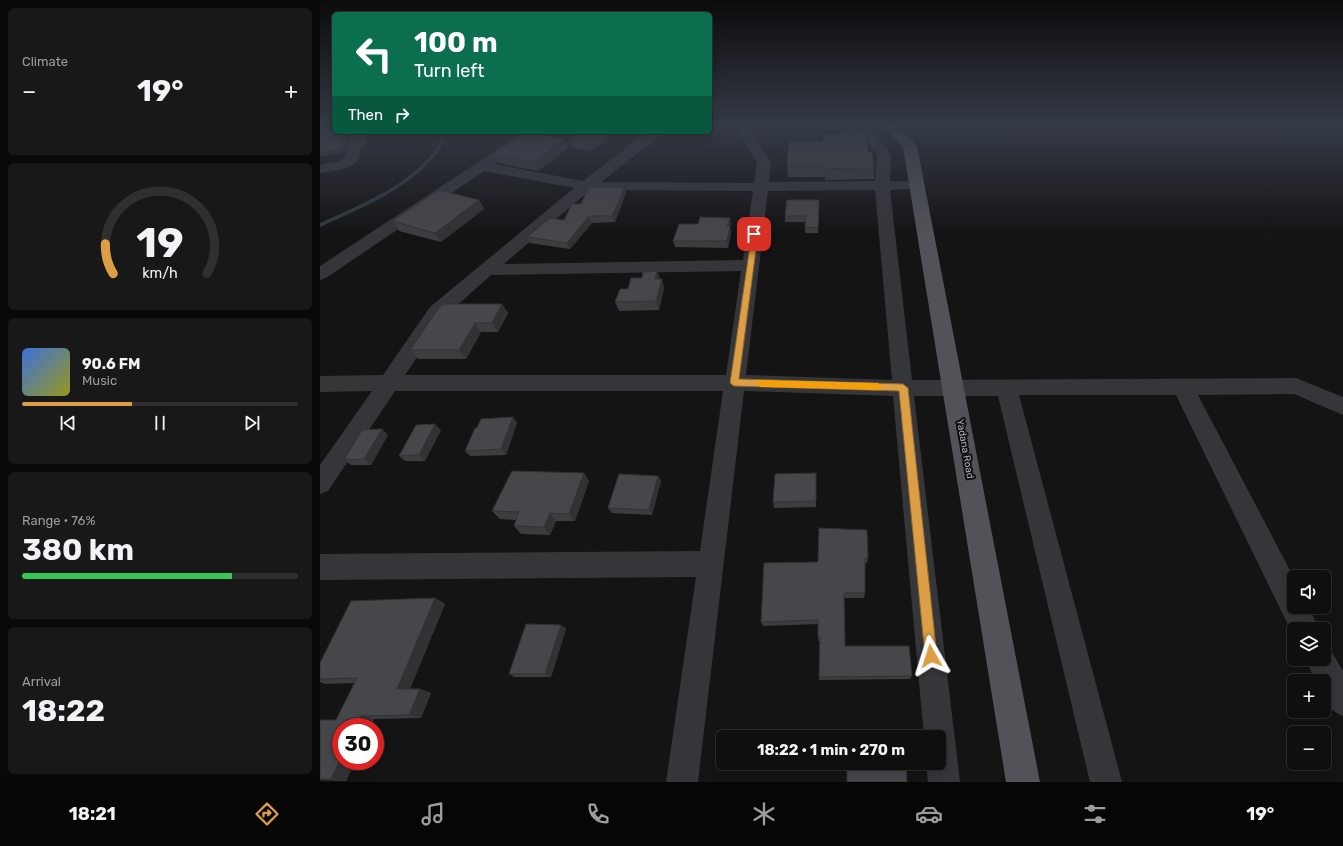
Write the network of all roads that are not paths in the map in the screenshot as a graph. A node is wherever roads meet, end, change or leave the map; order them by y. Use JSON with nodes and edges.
{"nodes":[{"id":1,"x":348,"y":161,"type":"edge"},
{"id":2,"x":488,"y":161,"type":"edge"},
{"id":3,"x":617,"y":161,"type":"edge"},
{"id":4,"x":764,"y":161,"type":"edge"},
{"id":5,"x":884,"y":161,"type":"edge"},
{"id":6,"x":912,"y":161,"type":"edge"},
{"id":7,"x":481,"y":166,"type":"junction"},
{"id":8,"x":320,"y":169,"type":"edge"},
{"id":9,"x":916,"y":185,"type":"junction"},
{"id":10,"x":586,"y":186,"type":"junction"},
{"id":11,"x":882,"y":186,"type":"junction"},
{"id":12,"x":760,"y":187,"type":"junction"},
{"id":13,"x":750,"y":265,"type":"junction"},
{"id":14,"x":487,"y":270,"type":"junction"},
{"id":15,"x":320,"y":274,"type":"edge"},
{"id":16,"x":388,"y":383,"type":"junction"},
{"id":17,"x":734,"y":383,"type":"junction"},
{"id":18,"x":320,"y":384,"type":"edge"},
{"id":19,"x":954,"y":387,"type":"junction"},
{"id":20,"x":1006,"y":387,"type":"junction"},
{"id":21,"x":1183,"y":387,"type":"junction"},
{"id":22,"x":903,"y":388,"type":"junction"},
{"id":23,"x":1343,"y":406,"type":"edge"},
{"id":24,"x":320,"y":484,"type":"edge"},
{"id":25,"x":711,"y":564,"type":"junction"},
{"id":26,"x":320,"y":567,"type":"edge"},
{"id":27,"x":1287,"y":592,"type":"edge"},
{"id":28,"x":1324,"y":666,"type":"edge"},
{"id":29,"x":1343,"y":701,"type":"edge"},
{"id":30,"x":682,"y":782,"type":"edge"},
{"id":31,"x":944,"y":782,"type":"edge"},
{"id":32,"x":1023,"y":782,"type":"edge"},
{"id":33,"x":1106,"y":782,"type":"edge"}],
"edges":[{"from":1,"to":8,"type":"street"},
{"from":2,"to":7,"type":"street"},
{"from":3,"to":10,"type":"street"},
{"from":4,"to":12,"type":"street"},
{"from":5,"to":11,"type":"street"},
{"from":6,"to":9,"type":"main road","name":"Yadana Road"},
{"from":7,"to":10,"type":"street"},
{"from":7,"to":15,"type":"street"},
{"from":9,"to":11,"type":"street"},
{"from":9,"to":19,"type":"main road","name":"Yadana Road"},
{"from":10,"to":12,"type":"street"},
{"from":10,"to":14,"type":"street"},
{"from":11,"to":12,"type":"street"},
{"from":11,"to":22,"type":"street"},
{"from":12,"to":13,"type":"street"},
{"from":13,"to":14,"type":"street"},
{"from":13,"to":17,"type":"street"},
{"from":14,"to":16,"type":"street"},
{"from":16,"to":17,"type":"street"},
{"from":16,"to":18,"type":"street"},
{"from":16,"to":24,"type":"street"},
{"from":17,"to":22,"type":"street"},
{"from":17,"to":25,"type":"street"},
{"from":19,"to":20,"type":"street"},
{"from":19,"to":22,"type":"street"},
{"from":19,"to":32,"type":"main road","name":"Yadana Road"},
{"from":20,"to":21,"type":"street"},
{"from":20,"to":33,"type":"street"},
{"from":21,"to":23,"type":"street"},
{"from":21,"to":27,"type":"street"},
{"from":22,"to":31,"type":"street"},
{"from":25,"to":26,"type":"street"},
{"from":25,"to":30,"type":"street"},
{"from":28,"to":29,"type":"street"}]}
